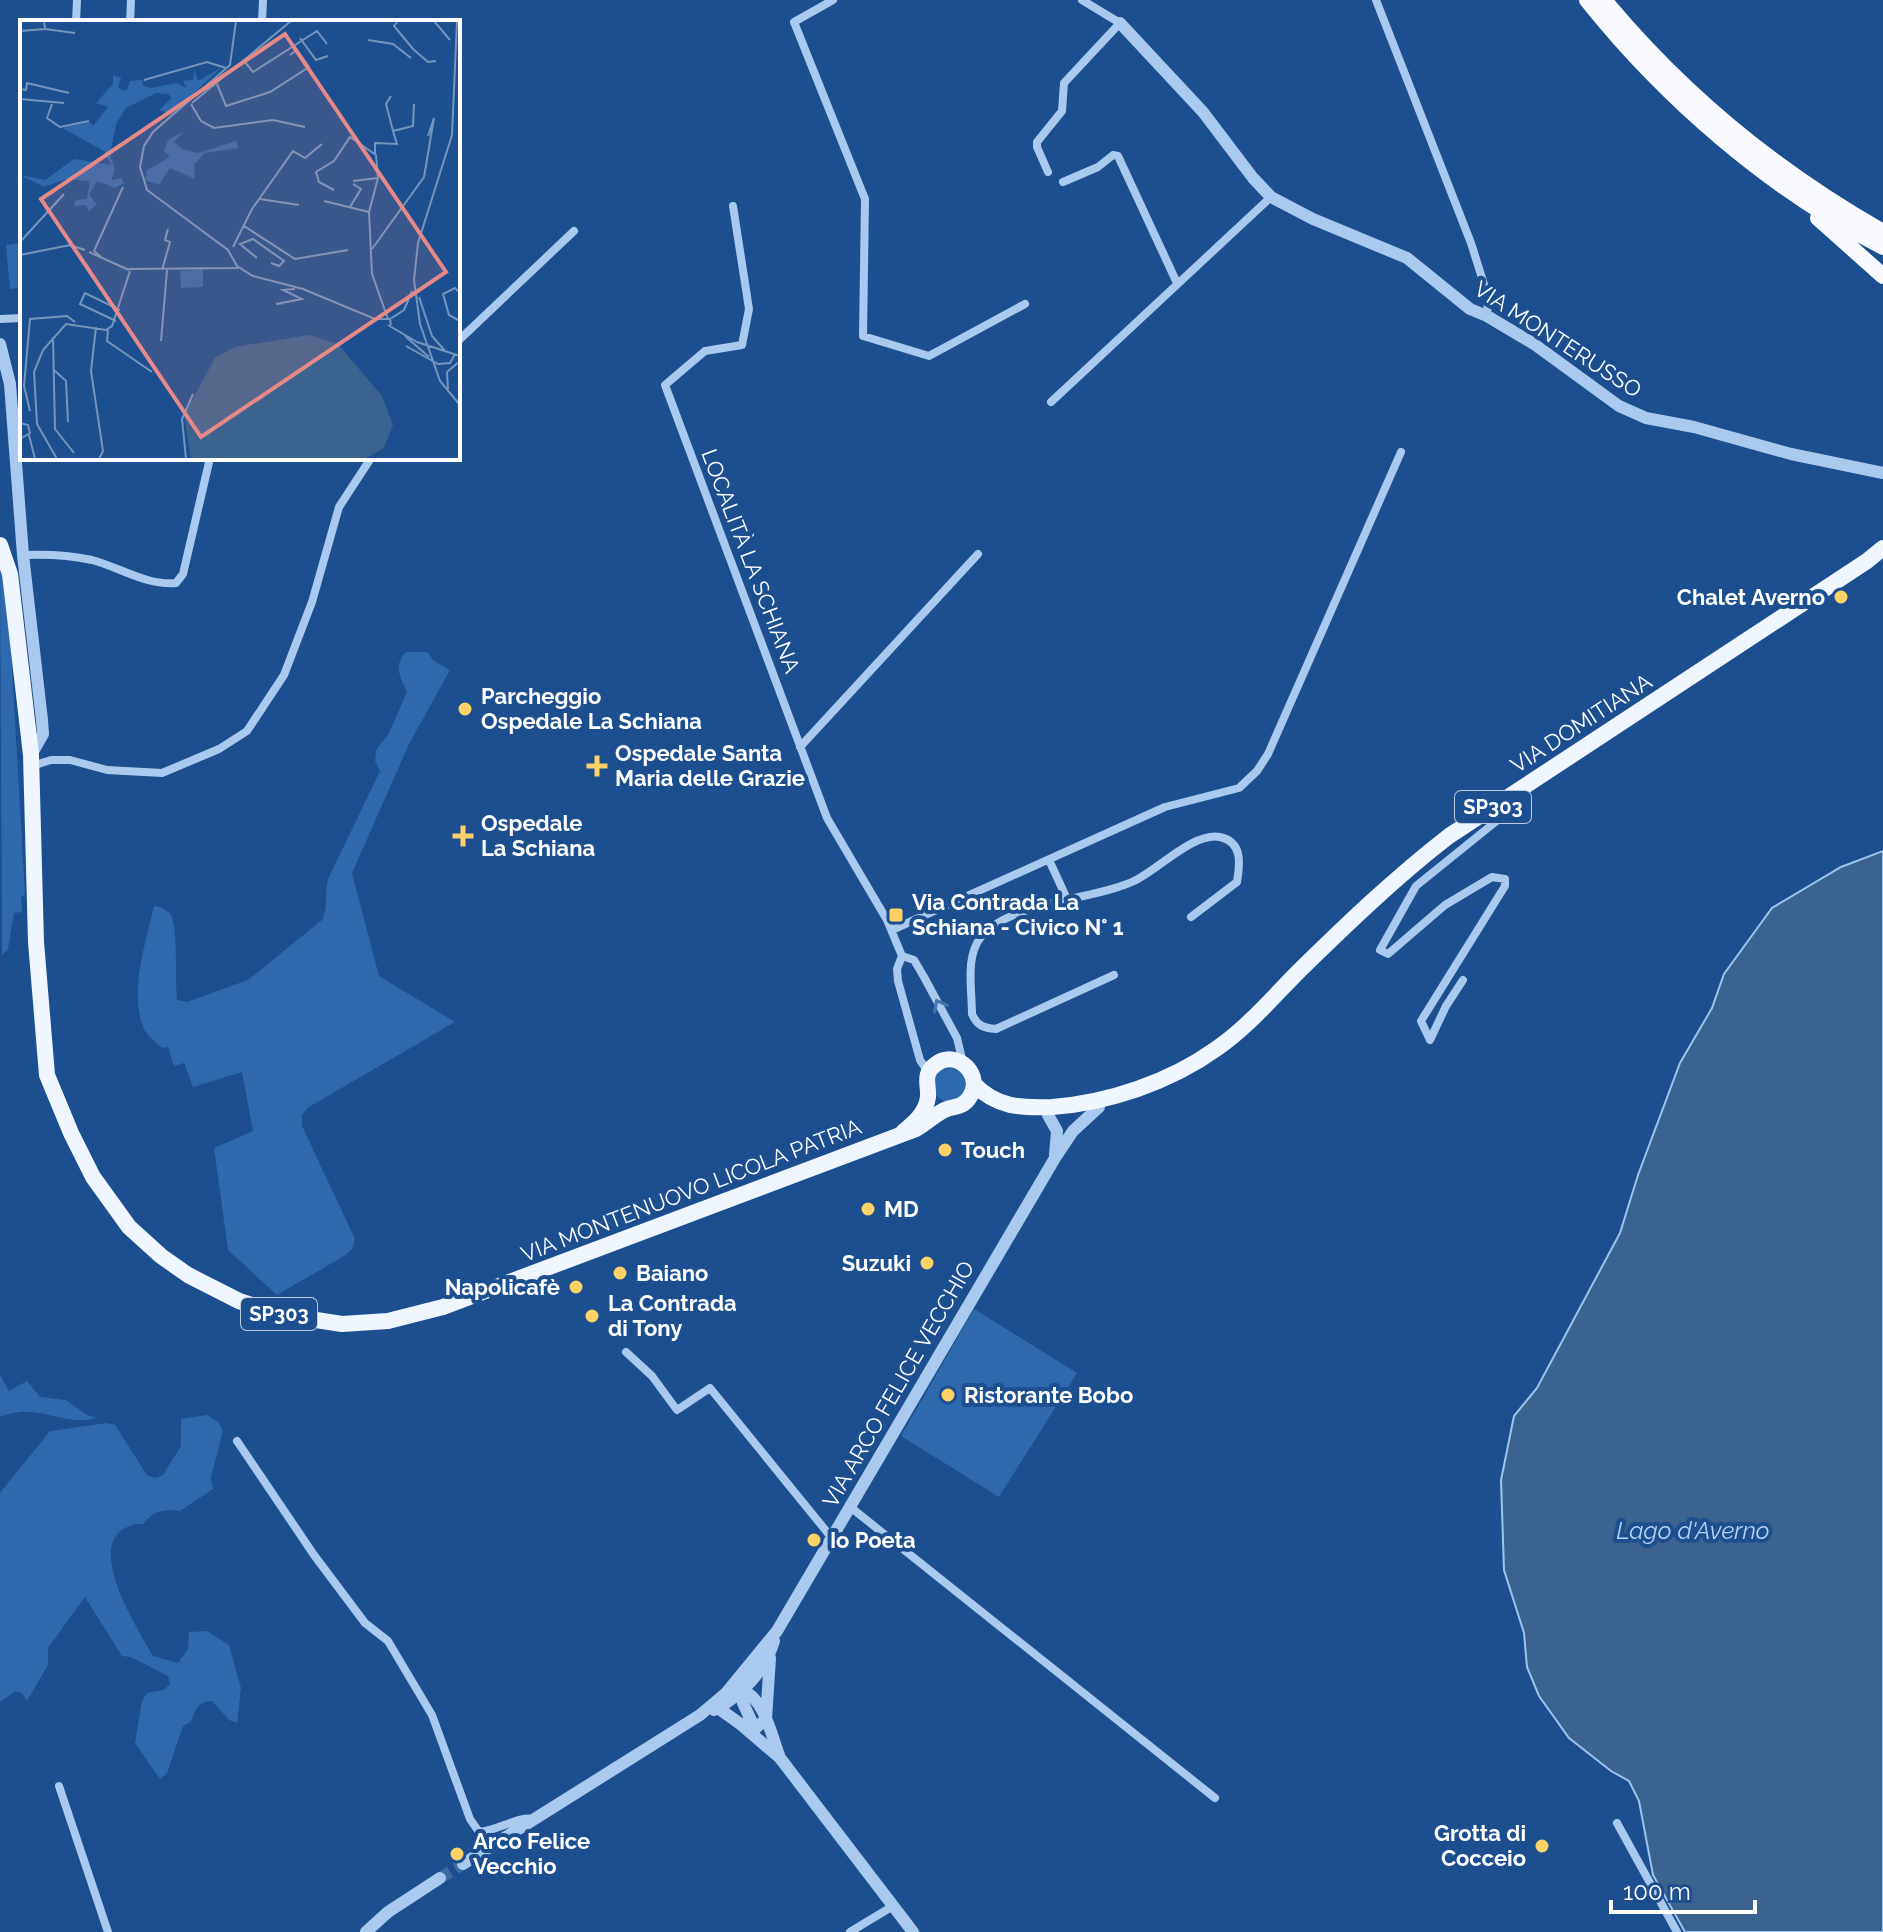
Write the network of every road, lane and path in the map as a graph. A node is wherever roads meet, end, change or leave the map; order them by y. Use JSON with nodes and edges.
{"nodes":[{"id":1,"x":77,"y":0,"type":"edge"},
{"id":2,"x":131,"y":0,"type":"edge"},
{"id":3,"x":263,"y":0,"type":"edge"},
{"id":4,"x":833,"y":0,"type":"edge"},
{"id":5,"x":1082,"y":0,"type":"edge"},
{"id":6,"x":1376,"y":0,"type":"edge"},
{"id":7,"x":1587,"y":0,"type":"edge"},
{"id":8,"x":1604,"y":0,"type":"edge"},
{"id":9,"x":76,"y":20,"type":"edge"},
{"id":10,"x":130,"y":20,"type":"edge"},
{"id":11,"x":262,"y":20,"type":"edge"},
{"id":12,"x":1120,"y":23,"type":"junction"},
{"id":13,"x":1048,"y":172,"type":"dead end"},
{"id":14,"x":1063,"y":182,"type":"dead end"},
{"id":15,"x":1271,"y":197,"type":"junction"},
{"id":16,"x":1805,"y":200,"type":"junction"},
{"id":17,"x":733,"y":206,"type":"dead end"},
{"id":18,"x":1878,"y":227,"type":"edge"},
{"id":19,"x":574,"y":231,"type":"dead end"},
{"id":20,"x":1883,"y":247,"type":"edge"},
{"id":21,"x":1883,"y":276,"type":"edge"},
{"id":22,"x":1177,"y":283,"type":"junction"},
{"id":23,"x":1025,"y":304,"type":"dead end"},
{"id":24,"x":1487,"y":316,"type":"junction"},
{"id":25,"x":20,"y":318,"type":"edge"},
{"id":26,"x":0,"y":319,"type":"edge"},
{"id":27,"x":460,"y":339,"type":"edge"},
{"id":28,"x":0,"y":344,"type":"edge"},
{"id":29,"x":1051,"y":402,"type":"dead end"},
{"id":30,"x":1401,"y":452,"type":"dead end"},
{"id":31,"x":210,"y":460,"type":"edge"},
{"id":32,"x":370,"y":460,"type":"edge"},
{"id":33,"x":1883,"y":473,"type":"edge"},
{"id":34,"x":0,"y":545,"type":"edge"},
{"id":35,"x":1883,"y":548,"type":"edge"},
{"id":36,"x":978,"y":554,"type":"dead end"},
{"id":37,"x":23,"y":555,"type":"junction"},
{"id":38,"x":34,"y":721,"type":"junction"},
{"id":39,"x":800,"y":747,"type":"junction"},
{"id":40,"x":31,"y":760,"type":"junction"},
{"id":41,"x":1519,"y":791,"type":"junction"},
{"id":42,"x":1049,"y":860,"type":"junction"},
{"id":43,"x":1067,"y":899,"type":"junction"},
{"id":44,"x":1191,"y":917,"type":"dead end"},
{"id":45,"x":892,"y":930,"type":"junction"},
{"id":46,"x":902,"y":956,"type":"junction"},
{"id":47,"x":1114,"y":975,"type":"dead end"},
{"id":48,"x":1463,"y":980,"type":"dead end"},
{"id":49,"x":964,"y":1063,"type":"junction"},
{"id":50,"x":928,"y":1072,"type":"junction"},
{"id":51,"x":974,"y":1084,"type":"junction"},
{"id":52,"x":1127,"y":1092,"type":"junction"},
{"id":53,"x":929,"y":1096,"type":"junction"},
{"id":54,"x":973,"y":1104,"type":"junction"},
{"id":55,"x":1099,"y":1107,"type":"junction"},
{"id":56,"x":948,"y":1108,"type":"junction"},
{"id":57,"x":1070,"y":1108,"type":"junction"},
{"id":58,"x":1048,"y":1115,"type":"junction"},
{"id":59,"x":1073,"y":1131,"type":"junction"},
{"id":60,"x":903,"y":1132,"type":"junction"},
{"id":61,"x":1055,"y":1158,"type":"junction"},
{"id":62,"x":626,"y":1352,"type":"dead end"},
{"id":63,"x":237,"y":1441,"type":"dead end"},
{"id":64,"x":849,"y":1506,"type":"junction"},
{"id":65,"x":831,"y":1537,"type":"junction"},
{"id":66,"x":777,"y":1631,"type":"junction"},
{"id":67,"x":772,"y":1648,"type":"junction"},
{"id":68,"x":754,"y":1661,"type":"junction"},
{"id":69,"x":743,"y":1690,"type":"junction"},
{"id":70,"x":726,"y":1693,"type":"junction"},
{"id":71,"x":718,"y":1708,"type":"junction"},
{"id":72,"x":700,"y":1715,"type":"junction"},
{"id":73,"x":766,"y":1719,"type":"junction"},
{"id":74,"x":739,"y":1723,"type":"junction"},
{"id":75,"x":753,"y":1727,"type":"junction"},
{"id":76,"x":765,"y":1744,"type":"junction"},
{"id":77,"x":780,"y":1758,"type":"junction"},
{"id":78,"x":59,"y":1786,"type":"dead end"},
{"id":79,"x":1215,"y":1798,"type":"dead end"},
{"id":80,"x":535,"y":1819,"type":"junction"},
{"id":81,"x":1617,"y":1823,"type":"dead end"},
{"id":82,"x":463,"y":1864,"type":"tunnel mouth"},
{"id":83,"x":440,"y":1878,"type":"tunnel mouth"},
{"id":84,"x":893,"y":1906,"type":"junction"},
{"id":85,"x":108,"y":1932,"type":"edge"},
{"id":86,"x":366,"y":1932,"type":"edge"},
{"id":87,"x":850,"y":1932,"type":"edge"},
{"id":88,"x":913,"y":1932,"type":"edge"},
{"id":89,"x":1677,"y":1932,"type":"edge"}],
"edges":[{"from":1,"to":9,"type":"street"},
{"from":2,"to":10,"type":"street"},
{"from":3,"to":11,"type":"street"},
{"from":4,"to":23,"type":"street"},
{"from":5,"to":12,"type":"street"},
{"from":6,"to":24,"type":"street"},
{"from":7,"to":16,"type":"highway"},
{"from":8,"to":18,"type":"highway"},
{"from":12,"to":13,"type":"street"},
{"from":12,"to":15,"type":"street","name":"VIA MONTERUSSO"},
{"from":14,"to":22,"type":"street"},
{"from":15,"to":22,"type":"street"},
{"from":15,"to":24,"type":"street","name":"VIA MONTERUSSO"},
{"from":16,"to":20,"type":"highway"},
{"from":16,"to":21,"type":"highway"},
{"from":17,"to":39,"type":"street","name":"LOCALITÀ LA SCHIANA"},
{"from":19,"to":27,"type":"street"},
{"from":22,"to":29,"type":"street"},
{"from":24,"to":33,"type":"street","name":"VIA MONTERUSSO"},
{"from":25,"to":26,"type":"street"},
{"from":28,"to":37,"type":"street"},
{"from":30,"to":42,"type":"street"},
{"from":31,"to":37,"type":"street"},
{"from":32,"to":40,"type":"street"},
{"from":34,"to":38,"type":"main road","name":"VIA MONTENUOVO LICOLA PATRIA","number":"SP303"},
{"from":35,"to":41,"type":"main road","name":"VIA DOMITIANA","number":"SP303"},
{"from":36,"to":39,"type":"street"},
{"from":37,"to":38,"type":"street"},
{"from":38,"to":40,"type":"main road","name":"VIA MONTENUOVO LICOLA PATRIA","number":"SP303"},
{"from":39,"to":45,"type":"street","name":"LOCALITÀ LA SCHIANA"},
{"from":40,"to":60,"type":"main road","name":"VIA MONTENUOVO LICOLA PATRIA","number":"SP303"},
{"from":41,"to":48,"type":"street"},
{"from":41,"to":52,"type":"main road","name":"VIA DOMITIANA","number":"SP303"},
{"from":42,"to":43,"type":"street"},
{"from":42,"to":45,"type":"street"},
{"from":43,"to":44,"type":"street"},
{"from":43,"to":47,"type":"street"},
{"from":45,"to":46,"type":"street","name":"LOCALITÀ LA SCHIANA"},
{"from":49,"to":46,"type":"street","name":"LOCALITÀ LA SCHIANA","one_way":true},
{"from":46,"to":50,"type":"street","name":"LOCALITÀ LA SCHIANA"},
{"from":49,"to":50,"type":"main road"},
{"from":49,"to":51,"type":"main road"},
{"from":50,"to":53,"type":"main road"},
{"from":51,"to":54,"type":"main road"},
{"from":51,"to":57,"type":"main road","name":"VIA DOMITIANA"},
{"from":52,"to":55,"type":"main road","name":"VIA DOMITIANA"},
{"from":52,"to":57,"type":"main road","name":"VIA DOMITIANA","number":"SP303"},
{"from":53,"to":56,"type":"main road"},
{"from":53,"to":60,"type":"main road"},
{"from":54,"to":56,"type":"main road","name":"VIA MONTENUOVO LICOLA PATRIA"},
{"from":54,"to":58,"type":"main road","name":"VIA DOMITIANA"},
{"from":55,"to":57,"type":"main road","name":"VIA DOMITIANA"},
{"from":55,"to":59,"type":"street","name":"VIA ARCO FELICE VECCHIO"},
{"from":56,"to":60,"type":"main road","name":"VIA MONTENUOVO LICOLA PATRIA"},
{"from":57,"to":58,"type":"main road","name":"VIA DOMITIANA"},
{"from":57,"to":59,"type":"street"},
{"from":58,"to":61,"type":"street"},
{"from":59,"to":61,"type":"street","name":"VIA ARCO FELICE VECCHIO"},
{"from":61,"to":64,"type":"street","name":"VIA ARCO FELICE VECCHIO"},
{"from":62,"to":65,"type":"street"},
{"from":63,"to":80,"type":"street"},
{"from":64,"to":65,"type":"street","name":"VIA ARCO FELICE VECCHIO"},
{"from":64,"to":79,"type":"street"},
{"from":65,"to":66,"type":"street","name":"VIA ARCO FELICE VECCHIO"},
{"from":66,"to":67,"type":"street"},
{"from":66,"to":68,"type":"street"},
{"from":67,"to":69,"type":"street"},
{"from":67,"to":73,"type":"street"},
{"from":68,"to":69,"type":"street"},
{"from":68,"to":70,"type":"street"},
{"from":69,"to":70,"type":"street"},
{"from":69,"to":71,"type":"street"},
{"from":69,"to":73,"type":"street"},
{"from":69,"to":75,"type":"street"},
{"from":70,"to":72,"type":"street"},
{"from":71,"to":72,"type":"street"},
{"from":71,"to":74,"type":"street"},
{"from":72,"to":80,"type":"street"},
{"from":73,"to":75,"type":"street"},
{"from":73,"to":77,"type":"street"},
{"from":74,"to":75,"type":"street"},
{"from":74,"to":76,"type":"street"},
{"from":75,"to":76,"type":"street"},
{"from":76,"to":77,"type":"street"},
{"from":77,"to":84,"type":"street"},
{"from":78,"to":85,"type":"street"},
{"from":80,"to":82,"type":"street"},
{"from":81,"to":89,"type":"street"},
{"from":83,"to":86,"type":"street"},
{"from":84,"to":87,"type":"street"},
{"from":84,"to":88,"type":"street"}]}
